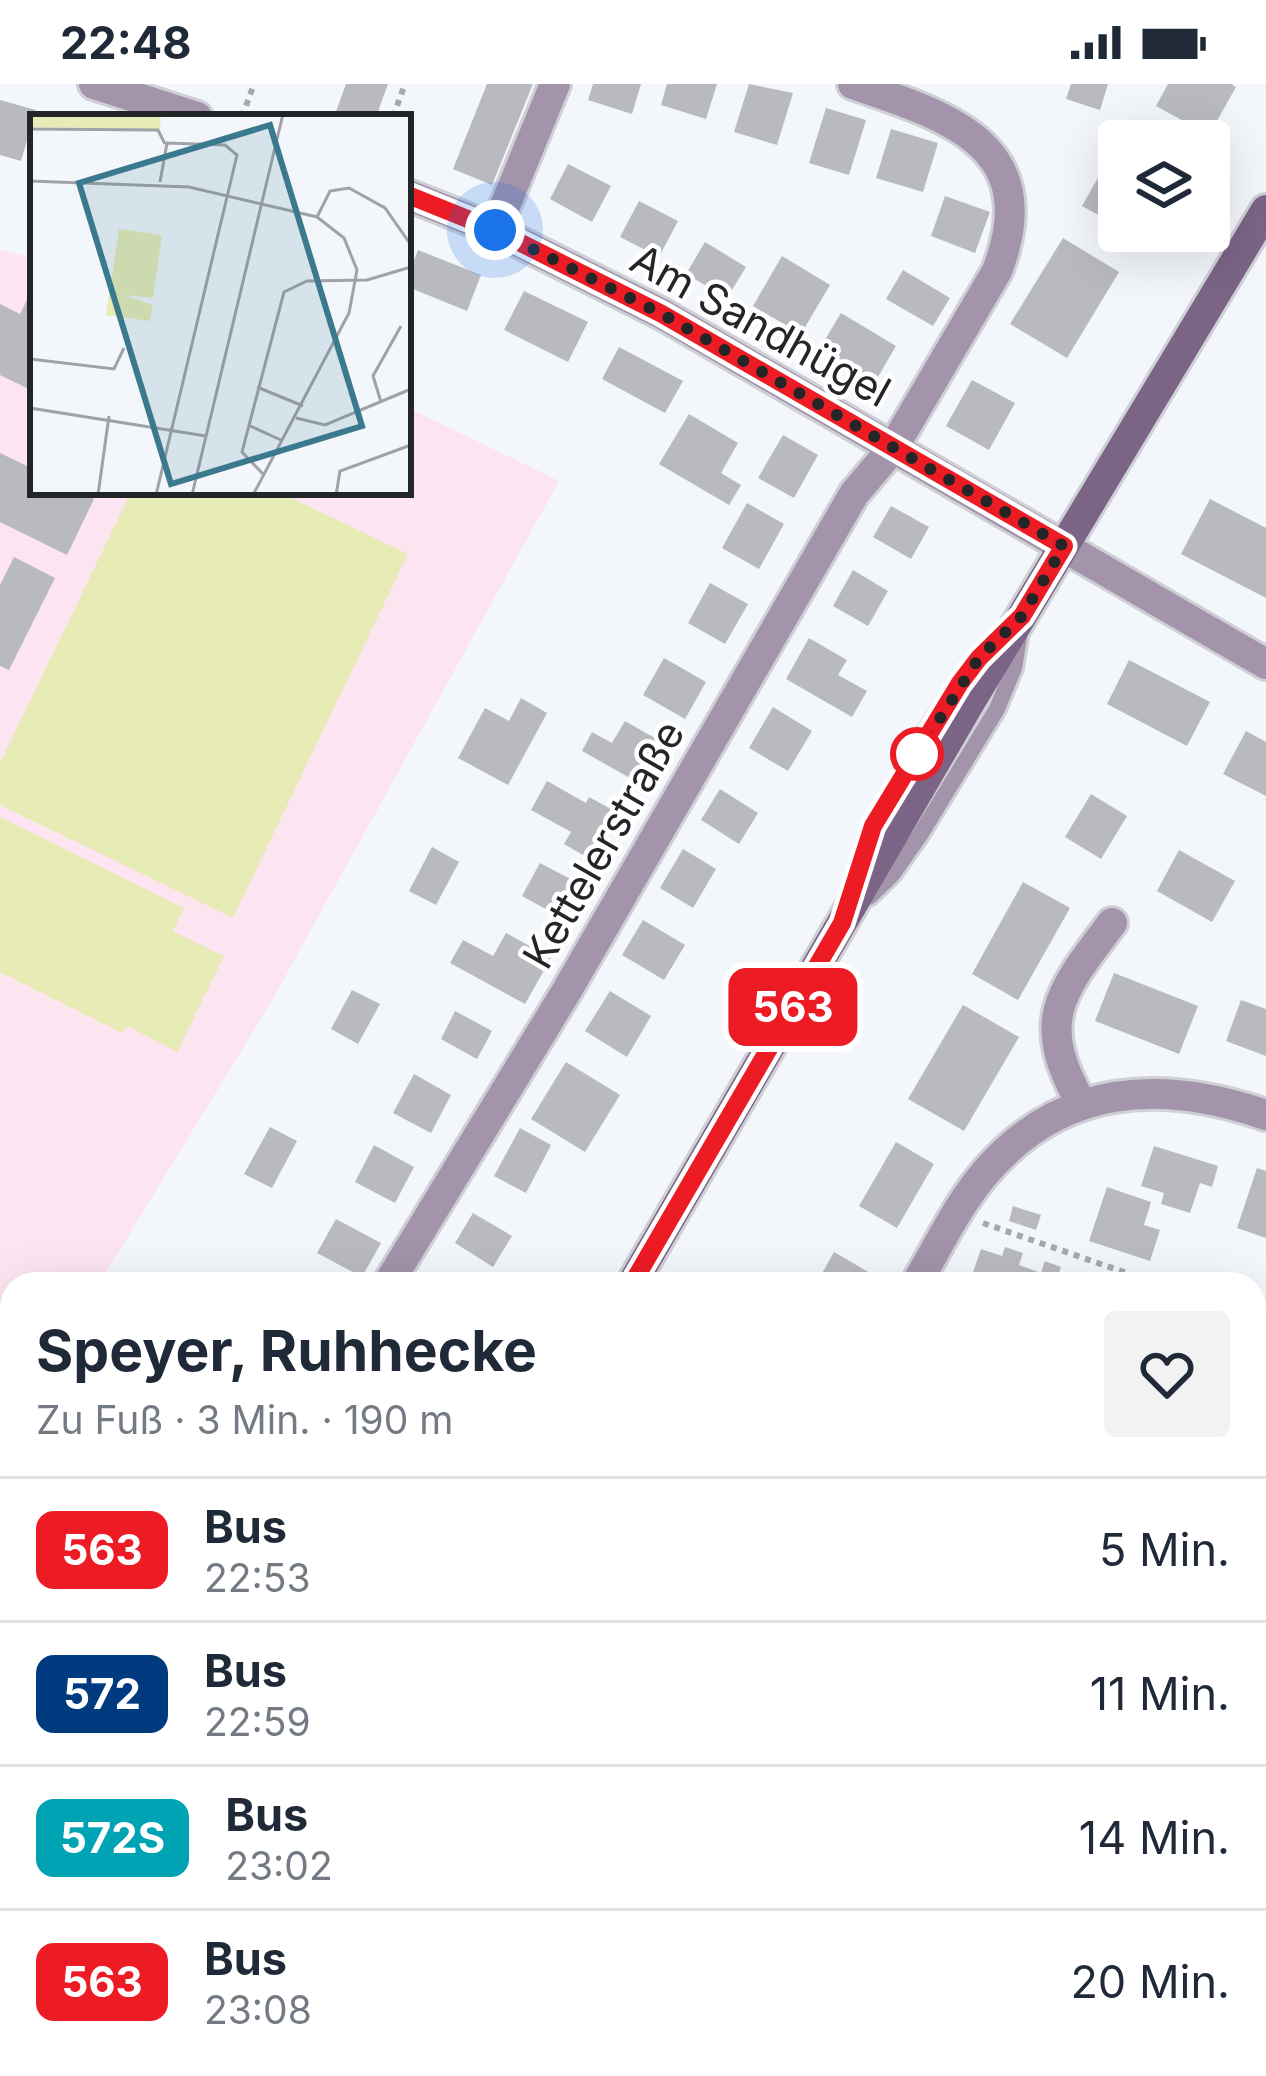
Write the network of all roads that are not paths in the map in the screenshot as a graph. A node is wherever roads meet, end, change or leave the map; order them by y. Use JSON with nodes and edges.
{"nodes":[{"id":1,"x":94,"y":84,"type":"edge"},
{"id":2,"x":556,"y":84,"type":"edge"},
{"id":3,"x":853,"y":84,"type":"edge"},
{"id":4,"x":188,"y":114,"type":"edge"},
{"id":5,"x":411,"y":196,"type":"edge"},
{"id":6,"x":1266,"y":210,"type":"edge"},
{"id":7,"x":495,"y":230,"type":"junction"},
{"id":8,"x":893,"y":448,"type":"junction"},
{"id":9,"x":1064,"y":546,"type":"junction"},
{"id":10,"x":1266,"y":664,"type":"edge"},
{"id":11,"x":1112,"y":923,"type":"dead end"},
{"id":12,"x":1081,"y":1103,"type":"junction"},
{"id":13,"x":1266,"y":1115,"type":"edge"},
{"id":14,"x":395,"y":1272,"type":"edge"},
{"id":15,"x":639,"y":1272,"type":"edge"},
{"id":16,"x":923,"y":1272,"type":"edge"}],
"edges":[{"from":1,"to":4,"type":"street"},
{"from":2,"to":7,"type":"street"},
{"from":3,"to":8,"type":"street","name":"Kettelerstraße"},
{"from":5,"to":7,"type":"street","name":"Am Sandhügel"},
{"from":6,"to":9,"type":"main road"},
{"from":7,"to":8,"type":"street","name":"Am Sandhügel"},
{"from":8,"to":9,"type":"street","name":"Am Sandhügel"},
{"from":8,"to":14,"type":"street","name":"Kettelerstraße"},
{"from":9,"to":10,"type":"street","name":"Am Sandhügel"},
{"from":9,"to":15,"type":"main road"},
{"from":11,"to":12,"type":"street"},
{"from":12,"to":13,"type":"street"},
{"from":12,"to":16,"type":"street"}]}
